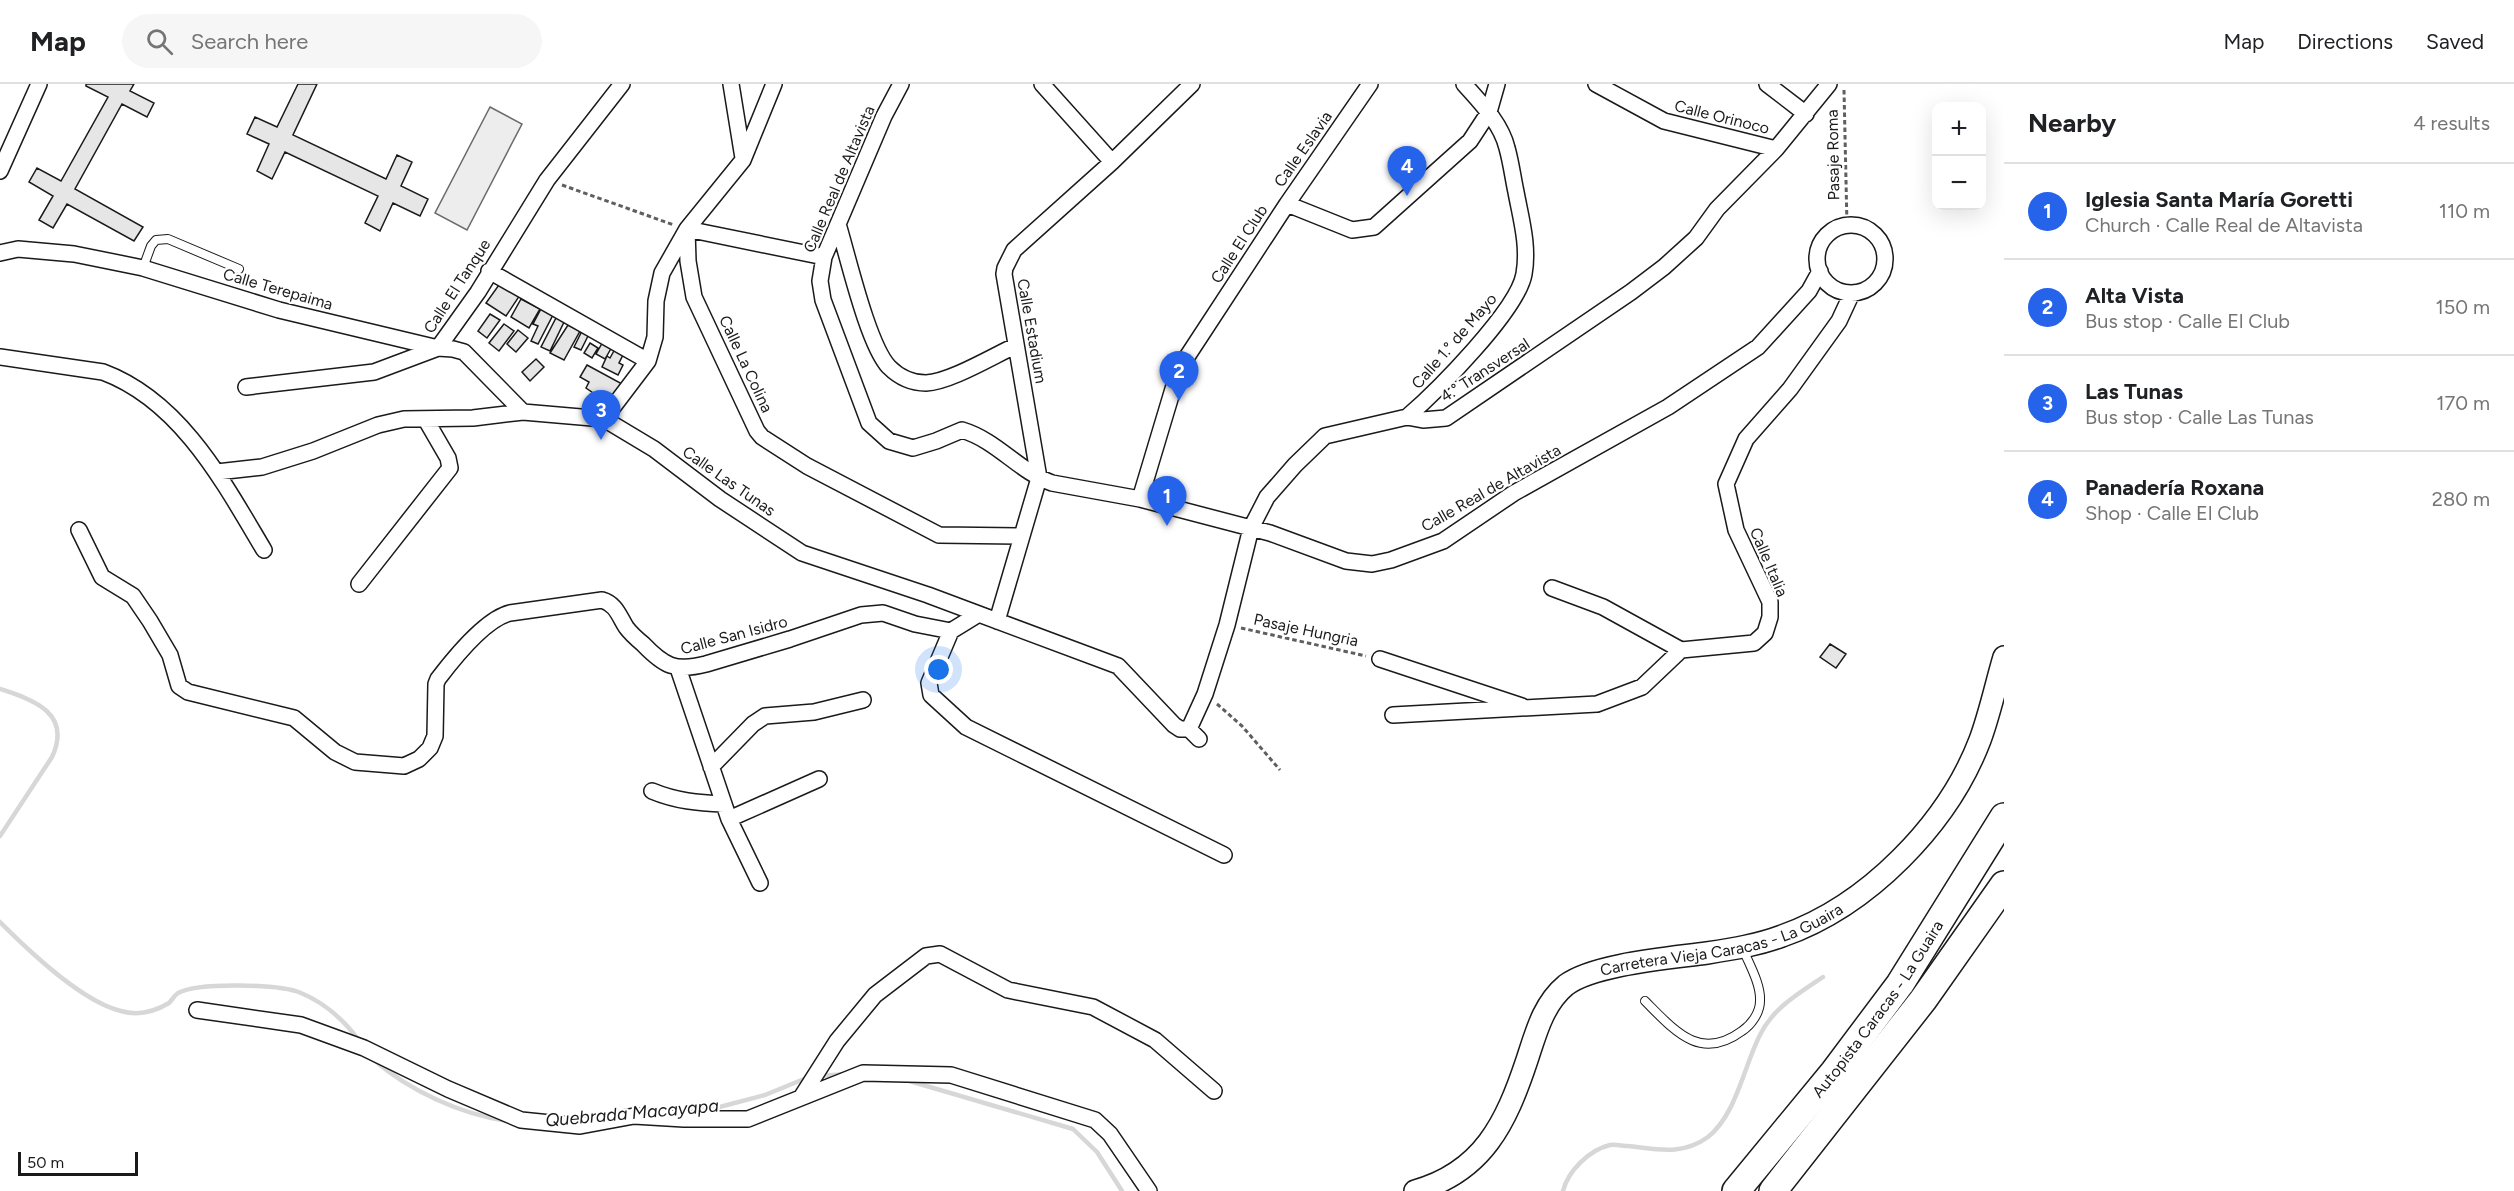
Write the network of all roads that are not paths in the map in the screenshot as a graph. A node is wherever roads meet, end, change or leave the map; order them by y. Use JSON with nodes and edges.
{"nodes":[{"id":1,"x":39,"y":84,"type":"edge"},
{"id":2,"x":622,"y":84,"type":"edge"},
{"id":3,"x":731,"y":84,"type":"edge"},
{"id":4,"x":774,"y":84,"type":"edge"},
{"id":5,"x":901,"y":84,"type":"edge"},
{"id":6,"x":1042,"y":84,"type":"edge"},
{"id":7,"x":1370,"y":84,"type":"edge"},
{"id":8,"x":1464,"y":84,"type":"edge"},
{"id":9,"x":1497,"y":84,"type":"edge"},
{"id":10,"x":1596,"y":84,"type":"edge"},
{"id":11,"x":1767,"y":84,"type":"edge"},
{"id":12,"x":1829,"y":84,"type":"edge"},
{"id":13,"x":1186,"y":86,"type":"edge"},
{"id":14,"x":1489,"y":112,"type":"junction"},
{"id":15,"x":1806,"y":114,"type":"junction"},
{"id":16,"x":1776,"y":149,"type":"junction"},
{"id":17,"x":743,"y":160,"type":"junction"},
{"id":18,"x":1112,"y":162,"type":"junction"},
{"id":19,"x":0,"y":171,"type":"edge"},
{"id":20,"x":1287,"y":204,"type":"junction"},
{"id":21,"x":838,"y":224,"type":"junction"},
{"id":22,"x":687,"y":229,"type":"junction"},
{"id":23,"x":0,"y":253,"type":"edge"},
{"id":24,"x":824,"y":257,"type":"junction"},
{"id":25,"x":143,"y":268,"type":"junction"},
{"id":26,"x":239,"y":269,"type":"dead end"},
{"id":27,"x":489,"y":271,"type":"junction"},
{"id":28,"x":1820,"y":271,"type":"junction"},
{"id":29,"x":1852,"y":293,"type":"junction"},
{"id":30,"x":1016,"y":346,"type":"junction"},
{"id":31,"x":438,"y":348,"type":"junction"},
{"id":32,"x":0,"y":357,"type":"edge"},
{"id":33,"x":648,"y":361,"type":"junction"},
{"id":34,"x":246,"y":387,"type":"dead end"},
{"id":35,"x":524,"y":412,"type":"junction"},
{"id":36,"x":1407,"y":417,"type":"junction"},
{"id":37,"x":604,"y":419,"type":"junction"},
{"id":38,"x":426,"y":420,"type":"junction"},
{"id":39,"x":217,"y":472,"type":"junction"},
{"id":40,"x":1039,"y":478,"type":"junction"},
{"id":41,"x":1140,"y":499,"type":"junction"},
{"id":42,"x":1251,"y":528,"type":"junction"},
{"id":43,"x":79,"y":530,"type":"dead end"},
{"id":44,"x":1022,"y":536,"type":"junction"},
{"id":45,"x":264,"y":550,"type":"dead end"},
{"id":46,"x":359,"y":584,"type":"dead end"},
{"id":47,"x":1552,"y":588,"type":"dead end"},
{"id":48,"x":977,"y":615,"type":"junction"},
{"id":49,"x":997,"y":621,"type":"junction"},
{"id":50,"x":951,"y":631,"type":"junction"},
{"id":51,"x":1681,"y":650,"type":"junction"},
{"id":52,"x":2004,"y":657,"type":"edge"},
{"id":53,"x":1380,"y":659,"type":"road end"},
{"id":54,"x":678,"y":668,"type":"junction"},
{"id":55,"x":863,"y":700,"type":"dead end"},
{"id":56,"x":1533,"y":709,"type":"junction"},
{"id":57,"x":1393,"y":715,"type":"dead end"},
{"id":58,"x":1194,"y":734,"type":"joint"},
{"id":59,"x":711,"y":766,"type":"junction"},
{"id":60,"x":819,"y":779,"type":"dead end"},
{"id":61,"x":652,"y":791,"type":"dead end"},
{"id":62,"x":727,"y":812,"type":"junction"},
{"id":63,"x":2004,"y":817,"type":"edge"},
{"id":64,"x":1224,"y":855,"type":"dead end"},
{"id":65,"x":760,"y":883,"type":"dead end"},
{"id":66,"x":2004,"y":885,"type":"edge"},
{"id":67,"x":1742,"y":947,"type":"junction"},
{"id":68,"x":1646,"y":1001,"type":"dead end"},
{"id":69,"x":197,"y":1010,"type":"dead end"},
{"id":70,"x":1214,"y":1091,"type":"dead end"},
{"id":71,"x":802,"y":1096,"type":"junction"},
{"id":72,"x":1149,"y":1191,"type":"edge"},
{"id":73,"x":1415,"y":1191,"type":"edge"},
{"id":74,"x":1736,"y":1191,"type":"edge"},
{"id":75,"x":1773,"y":1191,"type":"edge"}],
"edges":[{"from":1,"to":19,"type":"street"},
{"from":2,"to":27,"type":"street","name":"Calle El Tanque"},
{"from":3,"to":17,"type":"street"},
{"from":4,"to":17,"type":"street"},
{"from":5,"to":21,"type":"street","name":"Calle Real de Altavista"},
{"from":6,"to":18,"type":"street"},
{"from":7,"to":20,"type":"street","name":"Calle Eslavia"},
{"from":8,"to":14,"type":"street","name":"Calle 1.° de Mayo"},
{"from":9,"to":14,"type":"street","name":"Calle El Club"},
{"from":10,"to":16,"type":"street","name":"Calle Orinoco"},
{"from":11,"to":15,"type":"street"},
{"from":12,"to":15,"type":"street","name":"4.° Transversal"},
{"from":13,"to":18,"type":"street","name":"Calle Estadium"},
{"from":14,"to":20,"type":"street","name":"Calle El Club"},
{"from":14,"to":36,"type":"street","name":"Calle 1.° de Mayo"},
{"from":15,"to":16,"type":"street","name":"4.° Transversal"},
{"from":16,"to":36,"type":"street","name":"4.° Transversal"},
{"from":17,"to":22,"type":"street"},
{"from":18,"to":30,"type":"street","name":"Calle Estadium"},
{"from":20,"to":41,"type":"street","name":"Calle El Club"},
{"from":21,"to":24,"type":"street","name":"Calle Real de Altavista"},
{"from":21,"to":30,"type":"street"},
{"from":22,"to":24,"type":"street"},
{"from":22,"to":33,"type":"street"},
{"from":22,"to":44,"type":"street","name":"Calle La Colina"},
{"from":23,"to":25,"type":"street","name":"Calle Terepaima"},
{"from":24,"to":40,"type":"street","name":"Calle Real de Altavista"},
{"from":25,"to":26,"type":"lane"},
{"from":25,"to":31,"type":"street","name":"Calle Terepaima"},
{"from":27,"to":31,"type":"street","name":"Calle El Tanque"},
{"from":27,"to":33,"type":"street"},
{"from":28,"to":29,"type":"street"},
{"from":28,"to":29,"type":"street"},
{"from":28,"to":42,"type":"street","name":"Calle Real de Altavista"},
{"from":29,"to":51,"type":"street","name":"Calle Italia"},
{"from":30,"to":40,"type":"street","name":"Calle Estadium"},
{"from":31,"to":34,"type":"street","name":"Calle El Tanque"},
{"from":31,"to":35,"type":"street","name":"Calle Terepaima"},
{"from":32,"to":39,"type":"street"},
{"from":33,"to":37,"type":"street"},
{"from":35,"to":37,"type":"street","name":"Calle Las Tunas"},
{"from":35,"to":38,"type":"street","name":"Calle Las Tunas"},
{"from":36,"to":42,"type":"street","name":"4.° Transversal"},
{"from":37,"to":48,"type":"street","name":"Calle Las Tunas"},
{"from":38,"to":39,"type":"street","name":"Calle Las Tunas"},
{"from":38,"to":46,"type":"street"},
{"from":39,"to":45,"type":"street"},
{"from":40,"to":41,"type":"street","name":"Calle Real de Altavista"},
{"from":40,"to":44,"type":"street","name":"Calle Estadium"},
{"from":41,"to":42,"type":"street","name":"Calle Real de Altavista"},
{"from":42,"to":58,"type":"street","name":"4.° Transversal"},
{"from":43,"to":54,"type":"street","name":"Calle San Isidro"},
{"from":44,"to":49,"type":"street","name":"Calle Estadium"},
{"from":47,"to":51,"type":"street"},
{"from":48,"to":49,"type":"street","name":"Calle Las Tunas"},
{"from":48,"to":50,"type":"street"},
{"from":49,"to":58,"type":"street","name":"Calle Las Tunas"},
{"from":50,"to":54,"type":"street","name":"Calle San Isidro"},
{"from":50,"to":64,"type":"street"},
{"from":51,"to":56,"type":"street"},
{"from":52,"to":67,"type":"main road","name":"Carretera Vieja Caracas - La Guaira"},
{"from":53,"to":56,"type":"street"},
{"from":54,"to":59,"type":"street"},
{"from":55,"to":59,"type":"street"},
{"from":56,"to":57,"type":"street"},
{"from":59,"to":62,"type":"street"},
{"from":60,"to":62,"type":"street"},
{"from":61,"to":62,"type":"street"},
{"from":62,"to":65,"type":"street"},
{"from":63,"to":74,"type":"highway","name":"Autopista Caracas - La Guaira"},
{"from":66,"to":75,"type":"highway","name":"Autopista Caracas - La Guaira"},
{"from":67,"to":68,"type":"lane"},
{"from":67,"to":73,"type":"main road","name":"Carretera Vieja Caracas - La Guaira"},
{"from":69,"to":71,"type":"street"},
{"from":70,"to":71,"type":"street"},
{"from":71,"to":72,"type":"street"}]}
